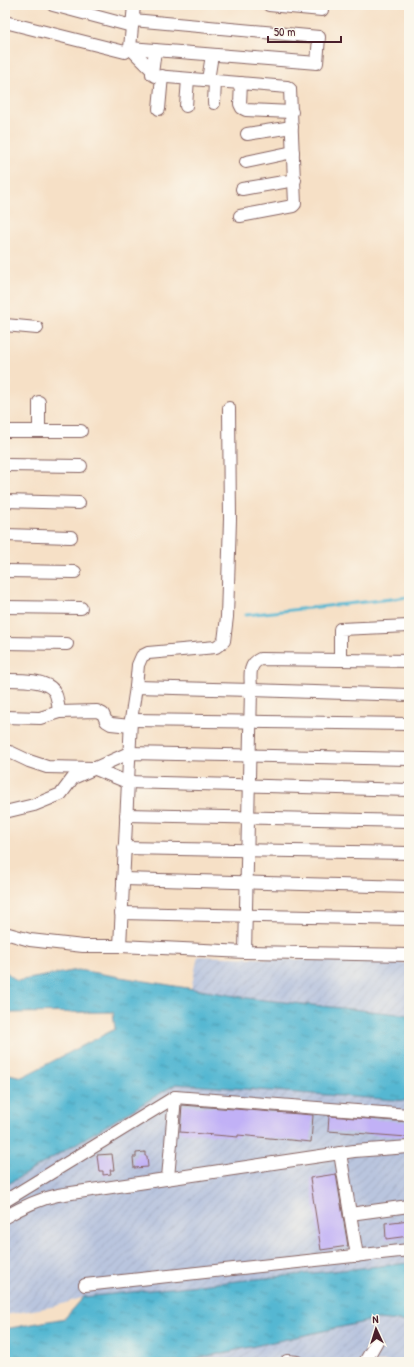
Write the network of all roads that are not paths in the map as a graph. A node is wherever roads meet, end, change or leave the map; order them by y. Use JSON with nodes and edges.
{"nodes":[{"id":1,"x":53,"y":5,"type":"edge"},
{"id":2,"x":134,"y":5,"type":"edge"},
{"id":3,"x":269,"y":5,"type":"edge"},
{"id":4,"x":322,"y":10,"type":"dead end"},
{"id":5,"x":5,"y":22,"type":"edge"},
{"id":6,"x":132,"y":23,"type":"junction"},
{"id":7,"x":130,"y":48,"type":"junction"},
{"id":8,"x":156,"y":50,"type":"junction"},
{"id":9,"x":212,"y":54,"type":"junction"},
{"id":10,"x":157,"y":73,"type":"junction"},
{"id":11,"x":188,"y":79,"type":"junction"},
{"id":12,"x":212,"y":81,"type":"junction"},
{"id":13,"x":241,"y":83,"type":"junction"},
{"id":14,"x":214,"y":103,"type":"dead end"},
{"id":15,"x":186,"y":106,"type":"dead end"},
{"id":16,"x":158,"y":109,"type":"dead end"},
{"id":17,"x":292,"y":112,"type":"junction"},
{"id":18,"x":292,"y":127,"type":"junction"},
{"id":19,"x":247,"y":134,"type":"dead end"},
{"id":20,"x":293,"y":152,"type":"junction"},
{"id":21,"x":246,"y":162,"type":"dead end"},
{"id":22,"x":295,"y":180,"type":"junction"},
{"id":23,"x":242,"y":189,"type":"dead end"},
{"id":24,"x":240,"y":216,"type":"dead end"},
{"id":25,"x":5,"y":325,"type":"edge"},
{"id":26,"x":37,"y":328,"type":"dead end"},
{"id":27,"x":40,"y":402,"type":"dead end"},
{"id":28,"x":229,"y":408,"type":"dead end"},
{"id":29,"x":5,"y":431,"type":"edge"},
{"id":30,"x":39,"y":431,"type":"junction"},
{"id":31,"x":80,"y":431,"type":"dead end"},
{"id":32,"x":5,"y":465,"type":"edge"},
{"id":33,"x":81,"y":466,"type":"dead end"},
{"id":34,"x":5,"y":501,"type":"edge"},
{"id":35,"x":79,"y":503,"type":"dead end"},
{"id":36,"x":5,"y":535,"type":"edge"},
{"id":37,"x":71,"y":537,"type":"dead end"},
{"id":38,"x":5,"y":571,"type":"edge"},
{"id":39,"x":75,"y":572,"type":"dead end"},
{"id":40,"x":5,"y":608,"type":"edge"},
{"id":41,"x":81,"y":608,"type":"dead end"},
{"id":42,"x":409,"y":626,"type":"edge"},
{"id":43,"x":5,"y":643,"type":"edge"},
{"id":44,"x":67,"y":644,"type":"dead end"},
{"id":45,"x":340,"y":660,"type":"junction"},
{"id":46,"x":409,"y":661,"type":"edge"},
{"id":47,"x":5,"y":680,"type":"edge"},
{"id":48,"x":136,"y":687,"type":"junction"},
{"id":49,"x":251,"y":690,"type":"junction"},
{"id":50,"x":409,"y":694,"type":"edge"},
{"id":51,"x":59,"y":712,"type":"junction"},
{"id":52,"x":5,"y":717,"type":"edge"},
{"id":53,"x":250,"y":722,"type":"junction"},
{"id":54,"x":130,"y":723,"type":"junction"},
{"id":55,"x":409,"y":724,"type":"edge"},
{"id":56,"x":5,"y":752,"type":"edge"},
{"id":57,"x":129,"y":753,"type":"junction"},
{"id":58,"x":249,"y":755,"type":"junction"},
{"id":59,"x":409,"y":759,"type":"edge"},
{"id":60,"x":93,"y":768,"type":"junction"},
{"id":61,"x":127,"y":782,"type":"junction"},
{"id":62,"x":248,"y":785,"type":"junction"},
{"id":63,"x":409,"y":790,"type":"edge"},
{"id":64,"x":9,"y":810,"type":"dead end"},
{"id":65,"x":126,"y":815,"type":"junction"},
{"id":66,"x":248,"y":818,"type":"junction"},
{"id":67,"x":409,"y":821,"type":"edge"},
{"id":68,"x":124,"y":848,"type":"junction"},
{"id":69,"x":247,"y":851,"type":"junction"},
{"id":70,"x":409,"y":853,"type":"edge"},
{"id":71,"x":123,"y":879,"type":"junction"},
{"id":72,"x":246,"y":883,"type":"junction"},
{"id":73,"x":409,"y":887,"type":"edge"},
{"id":74,"x":121,"y":913,"type":"junction"},
{"id":75,"x":245,"y":915,"type":"junction"},
{"id":76,"x":409,"y":919,"type":"edge"},
{"id":77,"x":5,"y":933,"type":"edge"},
{"id":78,"x":120,"y":946,"type":"junction"},
{"id":79,"x":245,"y":952,"type":"junction"},
{"id":80,"x":409,"y":955,"type":"edge"},
{"id":81,"x":175,"y":1098,"type":"junction"},
{"id":82,"x":409,"y":1115,"type":"edge"},
{"id":83,"x":409,"y":1146,"type":"edge"},
{"id":84,"x":340,"y":1153,"type":"junction"},
{"id":85,"x":168,"y":1178,"type":"junction"},
{"id":86,"x":5,"y":1201,"type":"edge"},
{"id":87,"x":409,"y":1206,"type":"edge"},
{"id":88,"x":350,"y":1214,"type":"junction"},
{"id":89,"x":5,"y":1217,"type":"edge"},
{"id":90,"x":409,"y":1250,"type":"edge"},
{"id":91,"x":357,"y":1256,"type":"junction"},
{"id":92,"x":85,"y":1285,"type":"dead end"},
{"id":93,"x":377,"y":1341,"type":"dead end"},
{"id":94,"x":365,"y":1362,"type":"edge"}],
"edges":[{"from":1,"to":6,"type":"street"},
{"from":2,"to":6,"type":"street"},
{"from":3,"to":4,"type":"street"},
{"from":5,"to":7,"type":"street"},
{"from":6,"to":7,"type":"street"},
{"from":6,"to":9,"type":"street"},
{"from":7,"to":8,"type":"street"},
{"from":7,"to":10,"type":"street"},
{"from":8,"to":9,"type":"street"},
{"from":8,"to":10,"type":"street"},
{"from":9,"to":12,"type":"street"},
{"from":10,"to":11,"type":"street"},
{"from":10,"to":16,"type":"street"},
{"from":11,"to":12,"type":"street"},
{"from":11,"to":15,"type":"street"},
{"from":12,"to":13,"type":"street"},
{"from":12,"to":14,"type":"street"},
{"from":13,"to":17,"type":"street"},
{"from":13,"to":17,"type":"street"},
{"from":17,"to":18,"type":"street"},
{"from":18,"to":19,"type":"street"},
{"from":18,"to":20,"type":"street"},
{"from":20,"to":21,"type":"street"},
{"from":20,"to":22,"type":"street"},
{"from":22,"to":23,"type":"street"},
{"from":22,"to":24,"type":"street"},
{"from":25,"to":26,"type":"street"},
{"from":27,"to":30,"type":"street"},
{"from":28,"to":48,"type":"street"},
{"from":29,"to":30,"type":"street"},
{"from":30,"to":31,"type":"street"},
{"from":32,"to":33,"type":"street"},
{"from":34,"to":35,"type":"street"},
{"from":36,"to":37,"type":"street"},
{"from":38,"to":39,"type":"street"},
{"from":40,"to":41,"type":"street"},
{"from":42,"to":45,"type":"street"},
{"from":43,"to":44,"type":"street"},
{"from":45,"to":46,"type":"street"},
{"from":45,"to":49,"type":"street"},
{"from":47,"to":51,"type":"street"},
{"from":48,"to":49,"type":"street"},
{"from":48,"to":54,"type":"street"},
{"from":49,"to":50,"type":"street"},
{"from":49,"to":53,"type":"street"},
{"from":51,"to":52,"type":"street"},
{"from":51,"to":54,"type":"street"},
{"from":53,"to":54,"type":"street"},
{"from":53,"to":55,"type":"street"},
{"from":53,"to":58,"type":"street"},
{"from":54,"to":57,"type":"street"},
{"from":56,"to":60,"type":"street"},
{"from":57,"to":58,"type":"street"},
{"from":57,"to":60,"type":"street"},
{"from":57,"to":61,"type":"street"},
{"from":58,"to":59,"type":"street"},
{"from":58,"to":62,"type":"street"},
{"from":60,"to":61,"type":"street"},
{"from":60,"to":64,"type":"street"},
{"from":61,"to":62,"type":"street"},
{"from":61,"to":65,"type":"street"},
{"from":62,"to":63,"type":"street"},
{"from":62,"to":66,"type":"street"},
{"from":65,"to":66,"type":"street"},
{"from":65,"to":68,"type":"street"},
{"from":66,"to":67,"type":"street"},
{"from":66,"to":69,"type":"street"},
{"from":68,"to":69,"type":"street"},
{"from":68,"to":71,"type":"street"},
{"from":69,"to":70,"type":"street"},
{"from":69,"to":72,"type":"street"},
{"from":71,"to":72,"type":"street"},
{"from":71,"to":74,"type":"street"},
{"from":72,"to":73,"type":"street"},
{"from":72,"to":75,"type":"street"},
{"from":74,"to":75,"type":"street"},
{"from":74,"to":78,"type":"street"},
{"from":75,"to":76,"type":"street"},
{"from":75,"to":79,"type":"street"},
{"from":77,"to":78,"type":"street"},
{"from":78,"to":79,"type":"street"},
{"from":79,"to":80,"type":"street"},
{"from":81,"to":82,"type":"street"},
{"from":81,"to":85,"type":"street"},
{"from":81,"to":86,"type":"street"},
{"from":83,"to":84,"type":"street"},
{"from":84,"to":85,"type":"street"},
{"from":84,"to":88,"type":"street"},
{"from":85,"to":89,"type":"street"},
{"from":87,"to":88,"type":"street"},
{"from":88,"to":91,"type":"street"},
{"from":90,"to":91,"type":"street"},
{"from":91,"to":92,"type":"street"},
{"from":93,"to":94,"type":"street"}]}
